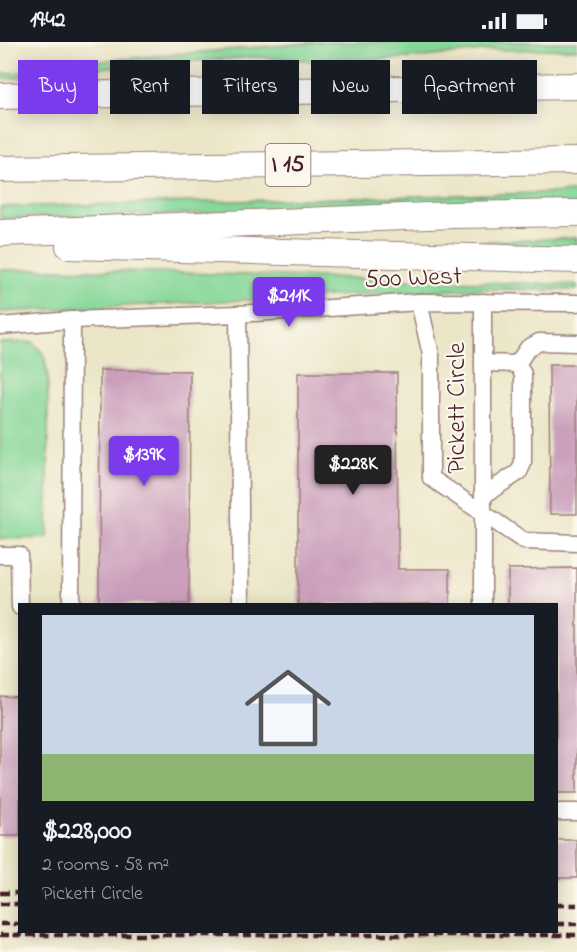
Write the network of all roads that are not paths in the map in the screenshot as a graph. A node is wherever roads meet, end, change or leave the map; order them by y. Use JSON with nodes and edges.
{"nodes":[{"id":1,"x":577,"y":72,"type":"edge"},
{"id":2,"x":577,"y":86,"type":"edge"},
{"id":3,"x":390,"y":87,"type":"edge"},
{"id":4,"x":390,"y":89,"type":"edge"},
{"id":5,"x":311,"y":91,"type":"edge"},
{"id":6,"x":0,"y":96,"type":"edge"},
{"id":7,"x":577,"y":161,"type":"edge"},
{"id":8,"x":0,"y":169,"type":"edge"},
{"id":9,"x":577,"y":213,"type":"edge"},
{"id":10,"x":0,"y":233,"type":"edge"},
{"id":11,"x":0,"y":244,"type":"edge"},
{"id":12,"x":577,"y":260,"type":"edge"},
{"id":13,"x":419,"y":302,"type":"junction"},
{"id":14,"x":483,"y":302,"type":"junction"},
{"id":15,"x":577,"y":303,"type":"edge"},
{"id":16,"x":238,"y":314,"type":"junction"},
{"id":17,"x":72,"y":320,"type":"junction"},
{"id":18,"x":0,"y":326,"type":"edge"},
{"id":19,"x":572,"y":343,"type":"edge"},
{"id":20,"x":483,"y":363,"type":"junction"},
{"id":21,"x":517,"y":364,"type":"junction"},
{"id":22,"x":484,"y":495,"type":"junction"},
{"id":23,"x":484,"y":514,"type":"junction"},
{"id":24,"x":577,"y":543,"type":"edge"},
{"id":25,"x":0,"y":555,"type":"edge"},
{"id":26,"x":20,"y":603,"type":"edge"},
{"id":27,"x":71,"y":603,"type":"edge"},
{"id":28,"x":241,"y":603,"type":"edge"},
{"id":29,"x":483,"y":603,"type":"edge"},
{"id":30,"x":558,"y":812,"type":"edge"},
{"id":31,"x":577,"y":812,"type":"edge"}],
"edges":[{"from":1,"to":3,"type":"highway"},
{"from":2,"to":4,"type":"highway"},
{"from":5,"to":6,"type":"highway"},
{"from":7,"to":8,"type":"highway","number":"I 15"},
{"from":9,"to":10,"type":"highway"},
{"from":11,"to":12,"type":"highway"},
{"from":13,"to":14,"type":"street","name":"500 West"},
{"from":13,"to":16,"type":"street","name":"500 West"},
{"from":13,"to":23,"type":"street"},
{"from":14,"to":15,"type":"street","name":"500 West"},
{"from":14,"to":20,"type":"street","name":"Pickett Circle"},
{"from":16,"to":17,"type":"street","name":"500 West"},
{"from":16,"to":28,"type":"street"},
{"from":17,"to":18,"type":"street","name":"500 West"},
{"from":17,"to":27,"type":"street"},
{"from":19,"to":21,"type":"street"},
{"from":20,"to":21,"type":"street"},
{"from":20,"to":22,"type":"street","name":"Pickett Circle"},
{"from":21,"to":22,"type":"street"},
{"from":22,"to":23,"type":"street","name":"Pickett Circle"},
{"from":23,"to":24,"type":"street"},
{"from":23,"to":29,"type":"street","name":"Pickett Circle"},
{"from":25,"to":26,"type":"street"},
{"from":30,"to":31,"type":"street"}]}
